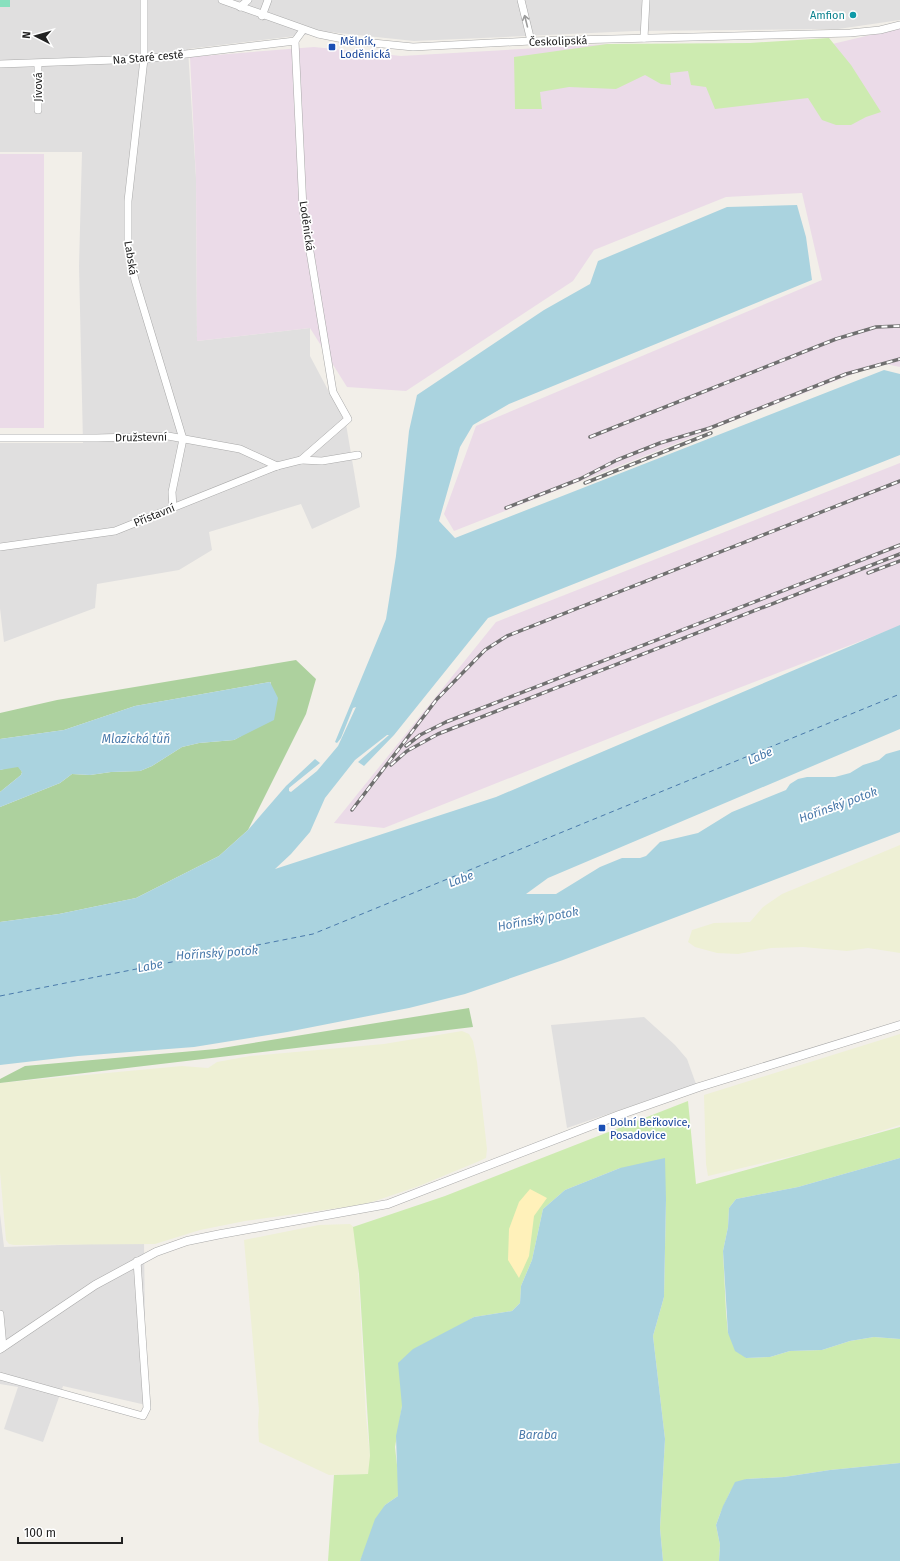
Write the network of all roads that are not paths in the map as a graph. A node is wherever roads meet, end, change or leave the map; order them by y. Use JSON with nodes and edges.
{"nodes":[{"id":1,"x":144,"y":0,"type":"edge"},
{"id":2,"x":222,"y":0,"type":"edge"},
{"id":3,"x":248,"y":0,"type":"edge"},
{"id":4,"x":268,"y":0,"type":"edge"},
{"id":5,"x":521,"y":0,"type":"edge"},
{"id":6,"x":646,"y":0,"type":"edge"},
{"id":7,"x":240,"y":7,"type":"junction"},
{"id":8,"x":262,"y":16,"type":"junction"},
{"id":9,"x":900,"y":25,"type":"edge"},
{"id":10,"x":303,"y":30,"type":"junction"},
{"id":11,"x":644,"y":38,"type":"junction"},
{"id":12,"x":295,"y":41,"type":"junction"},
{"id":13,"x":531,"y":41,"type":"junction"},
{"id":14,"x":144,"y":58,"type":"junction"},
{"id":15,"x":0,"y":64,"type":"edge"},
{"id":16,"x":38,"y":64,"type":"junction"},
{"id":17,"x":38,"y":110,"type":"dead end"},
{"id":18,"x":348,"y":419,"type":"joint"},
{"id":19,"x":0,"y":438,"type":"edge"},
{"id":20,"x":183,"y":439,"type":"junction"},
{"id":21,"x":358,"y":455,"type":"dead end"},
{"id":22,"x":301,"y":460,"type":"junction"},
{"id":23,"x":277,"y":466,"type":"junction"},
{"id":24,"x":172,"y":508,"type":"junction"},
{"id":25,"x":0,"y":547,"type":"edge"},
{"id":26,"x":900,"y":1025,"type":"edge"},
{"id":27,"x":136,"y":1261,"type":"junction"},
{"id":28,"x":0,"y":1314,"type":"edge"},
{"id":29,"x":2,"y":1348,"type":"edge"},
{"id":30,"x":0,"y":1376,"type":"edge"}],
"edges":[{"from":1,"to":14,"type":"street","name":"Labská"},
{"from":2,"to":7,"type":"street","name":"Českolipská"},
{"from":3,"to":7,"type":"street"},
{"from":4,"to":8,"type":"street"},
{"from":13,"to":5,"type":"street","one_way":true},
{"from":6,"to":11,"type":"street"},
{"from":7,"to":8,"type":"street","name":"Českolipská"},
{"from":8,"to":10,"type":"street","name":"Českolipská"},
{"from":9,"to":11,"type":"street","name":"Českolipská"},
{"from":10,"to":12,"type":"street"},
{"from":10,"to":13,"type":"street","name":"Českolipská"},
{"from":11,"to":13,"type":"street","name":"Českolipská"},
{"from":12,"to":14,"type":"street","name":"Na Staré cestě"},
{"from":12,"to":18,"type":"street","name":"Loděnická"},
{"from":14,"to":16,"type":"street","name":"Na Staré cestě"},
{"from":14,"to":20,"type":"street","name":"Labská"},
{"from":15,"to":16,"type":"street","name":"Na Staré cestě"},
{"from":16,"to":17,"type":"street","name":"Jívová"},
{"from":18,"to":22,"type":"street","name":"Přístavní"},
{"from":19,"to":20,"type":"street","name":"Družstevní"},
{"from":20,"to":23,"type":"street","name":"Družstevní"},
{"from":20,"to":24,"type":"street","name":"Labská"},
{"from":21,"to":22,"type":"street","name":"Přístavní"},
{"from":22,"to":23,"type":"street","name":"Přístavní"},
{"from":23,"to":24,"type":"street","name":"Přístavní"},
{"from":24,"to":25,"type":"street","name":"Přístavní"},
{"from":26,"to":27,"type":"street"},
{"from":27,"to":29,"type":"street"},
{"from":27,"to":30,"type":"street"},
{"from":28,"to":29,"type":"street"}]}
